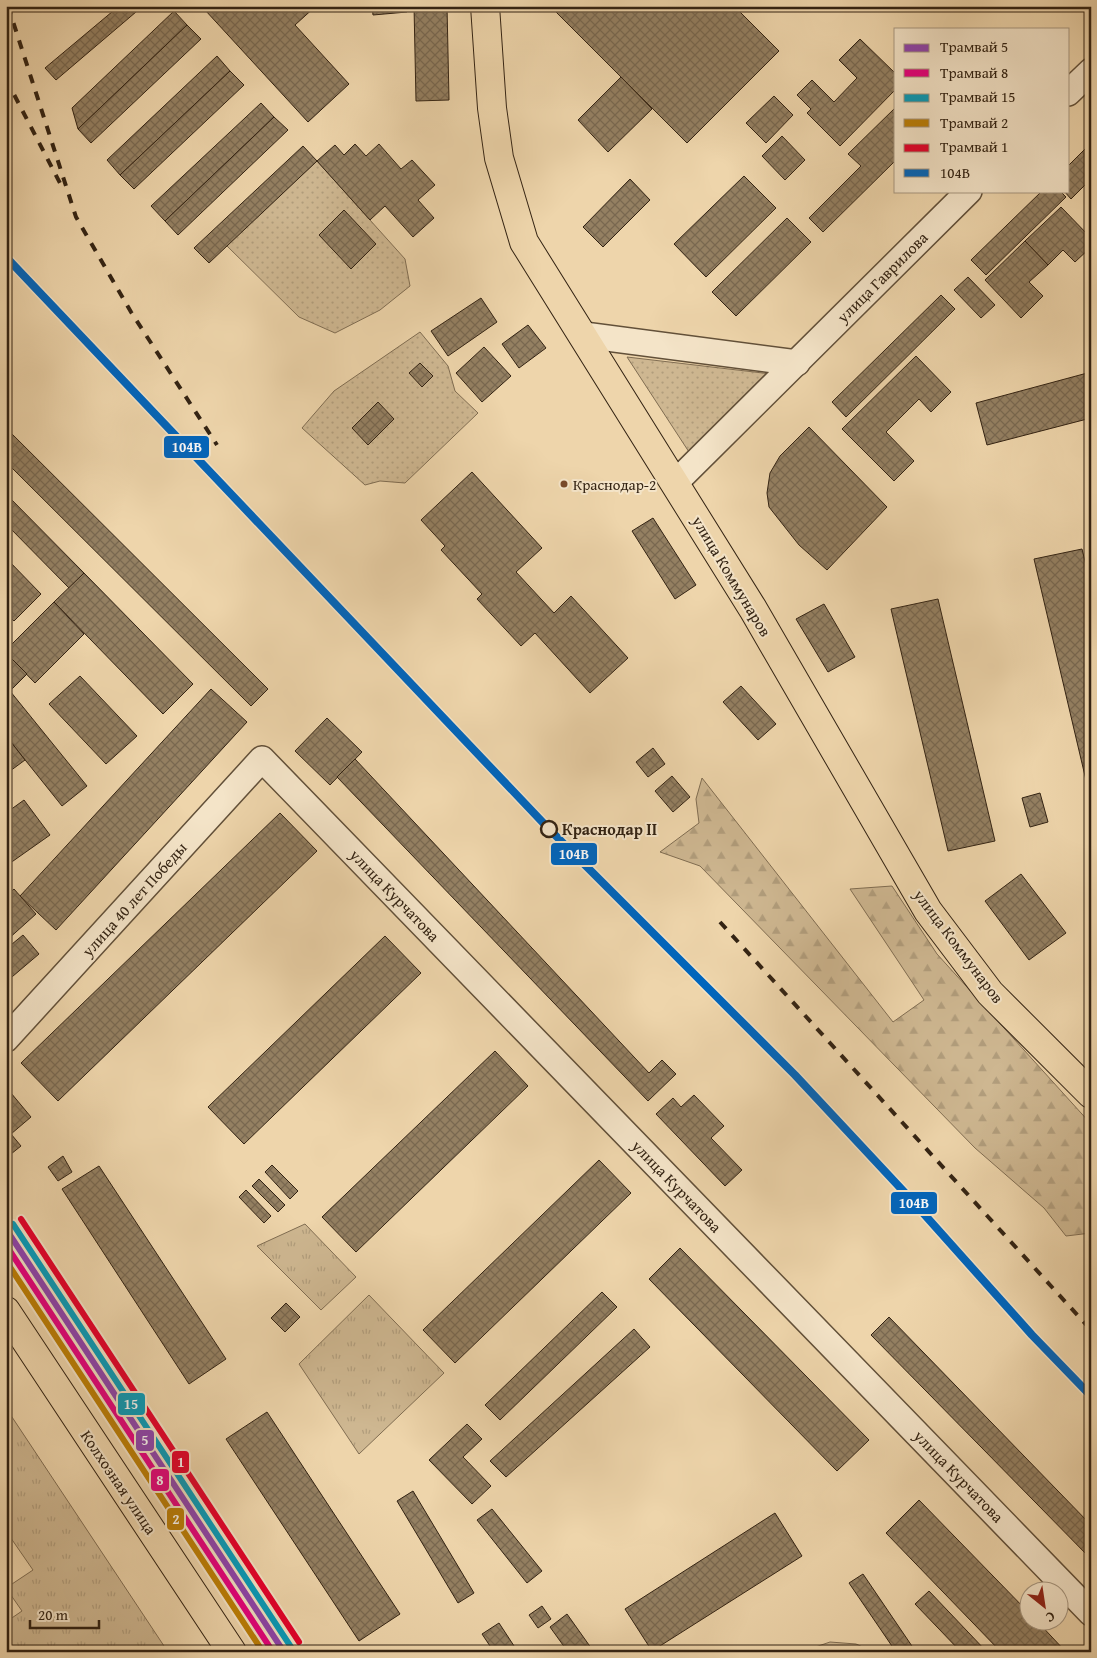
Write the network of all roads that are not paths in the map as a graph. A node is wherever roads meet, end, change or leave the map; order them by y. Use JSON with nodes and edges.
{"nodes":[{"id":1,"x":485,"y":6,"type":"edge"},
{"id":2,"x":1091,"y":71,"type":"edge"},
{"id":3,"x":1070,"y":91,"type":"edge"},
{"id":4,"x":968,"y":192,"type":"edge"},
{"id":5,"x":584,"y":335,"type":"junction"},
{"id":6,"x":796,"y":364,"type":"junction"},
{"id":7,"x":676,"y":482,"type":"junction"},
{"id":8,"x":262,"y":759,"type":"joint"},
{"id":9,"x":6,"y":1038,"type":"edge"},
{"id":10,"x":1091,"y":1094,"type":"edge"},
{"id":11,"x":6,"y":1311,"type":"edge"},
{"id":12,"x":1091,"y":1613,"type":"edge"},
{"id":13,"x":232,"y":1652,"type":"edge"}],
"edges":[{"from":1,"to":5,"type":"main road","name":"улица Коммунаров"},
{"from":2,"to":3,"type":"street"},
{"from":4,"to":6,"type":"street","name":"улица Гаврилова"},
{"from":5,"to":6,"type":"street"},
{"from":5,"to":7,"type":"main road","name":"улица Коммунаров"},
{"from":6,"to":7,"type":"street","name":"улица Гаврилова"},
{"from":7,"to":10,"type":"main road","name":"улица Коммунаров"},
{"from":8,"to":9,"type":"street","name":"улица 40 лет Победы"},
{"from":8,"to":12,"type":"street","name":"улица Курчатова"},
{"from":11,"to":13,"type":"main road","name":"Колхозная улица"}]}
